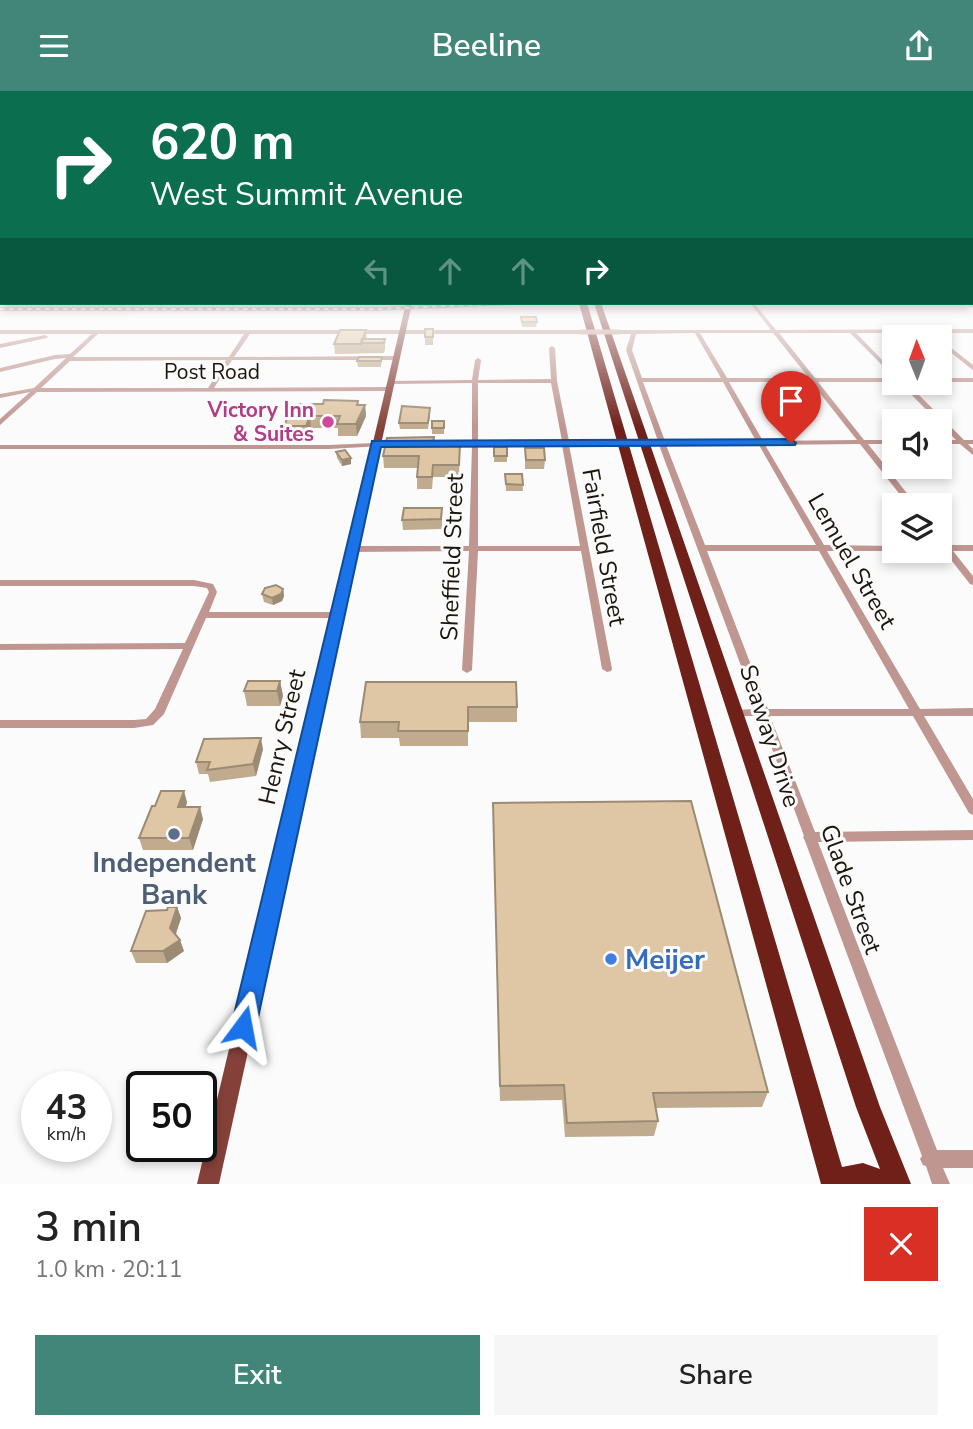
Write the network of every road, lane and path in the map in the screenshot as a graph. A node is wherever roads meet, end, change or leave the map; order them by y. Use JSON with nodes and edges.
{"nodes":[{"id":1,"x":403,"y":326,"type":"edge"},
{"id":2,"x":590,"y":326,"type":"edge"},
{"id":3,"x":605,"y":326,"type":"edge"},
{"id":4,"x":770,"y":326,"type":"edge"},
{"id":5,"x":952,"y":331,"type":"edge"},
{"id":6,"x":973,"y":331,"type":"edge"},
{"id":7,"x":0,"y":332,"type":"edge"},
{"id":8,"x":26,"y":332,"type":"junction"},
{"id":9,"x":98,"y":332,"type":"junction"},
{"id":10,"x":248,"y":332,"type":"junction"},
{"id":11,"x":402,"y":332,"type":"junction"},
{"id":12,"x":634,"y":332,"type":"junction"},
{"id":13,"x":697,"y":332,"type":"junction"},
{"id":14,"x":775,"y":332,"type":"junction"},
{"id":15,"x":852,"y":332,"type":"junction"},
{"id":16,"x":882,"y":332,"type":"edge"},
{"id":17,"x":39,"y":337,"type":"junction"},
{"id":18,"x":0,"y":346,"type":"edge"},
{"id":19,"x":552,"y":348,"type":"dead end"},
{"id":20,"x":952,"y":351,"type":"edge"},
{"id":21,"x":69,"y":357,"type":"junction"},
{"id":22,"x":230,"y":358,"type":"junction"},
{"id":23,"x":396,"y":358,"type":"junction"},
{"id":24,"x":478,"y":360,"type":"dead end"},
{"id":25,"x":882,"y":363,"type":"edge"},
{"id":26,"x":973,"y":368,"type":"edge"},
{"id":27,"x":0,"y":370,"type":"edge"},
{"id":28,"x":640,"y":380,"type":"junction"},
{"id":29,"x":726,"y":380,"type":"junction"},
{"id":30,"x":813,"y":380,"type":"junction"},
{"id":31,"x":882,"y":380,"type":"edge"},
{"id":32,"x":952,"y":380,"type":"edge"},
{"id":33,"x":973,"y":380,"type":"edge"},
{"id":34,"x":475,"y":381,"type":"junction"},
{"id":35,"x":554,"y":381,"type":"junction"},
{"id":36,"x":390,"y":385,"type":"junction"},
{"id":37,"x":608,"y":389,"type":"junction"},
{"id":38,"x":35,"y":390,"type":"junction"},
{"id":39,"x":209,"y":390,"type":"junction"},
{"id":40,"x":915,"y":395,"type":"edge"},
{"id":41,"x":0,"y":396,"type":"edge"},
{"id":42,"x":0,"y":423,"type":"edge"},
{"id":43,"x":862,"y":442,"type":"junction"},
{"id":44,"x":882,"y":442,"type":"edge"},
{"id":45,"x":952,"y":442,"type":"edge"},
{"id":46,"x":962,"y":442,"type":"junction"},
{"id":47,"x":973,"y":442,"type":"edge"},
{"id":48,"x":417,"y":443,"type":"edge"},
{"id":49,"x":474,"y":443,"type":"junction"},
{"id":50,"x":566,"y":443,"type":"junction"},
{"id":51,"x":643,"y":443,"type":"junction"},
{"id":52,"x":662,"y":443,"type":"junction"},
{"id":53,"x":762,"y":443,"type":"junction"},
{"id":54,"x":376,"y":444,"type":"junction"},
{"id":55,"x":408,"y":444,"type":"edge"},
{"id":56,"x":0,"y":447,"type":"edge"},
{"id":57,"x":624,"y":448,"type":"junction"},
{"id":58,"x":973,"y":453,"type":"edge"},
{"id":59,"x":903,"y":493,"type":"edge"},
{"id":60,"x":668,"y":510,"type":"junction"},
{"id":61,"x":952,"y":546,"type":"edge"},
{"id":62,"x":472,"y":548,"type":"junction"},
{"id":63,"x":585,"y":548,"type":"junction"},
{"id":64,"x":702,"y":548,"type":"junction"},
{"id":65,"x":822,"y":548,"type":"junction"},
{"id":66,"x":882,"y":548,"type":"edge"},
{"id":67,"x":973,"y":548,"type":"edge"},
{"id":68,"x":352,"y":549,"type":"junction"},
{"id":69,"x":952,"y":557,"type":"edge"},
{"id":70,"x":973,"y":582,"type":"edge"},
{"id":71,"x":0,"y":583,"type":"edge"},
{"id":72,"x":202,"y":615,"type":"junction"},
{"id":73,"x":337,"y":615,"type":"junction"},
{"id":74,"x":189,"y":646,"type":"junction"},
{"id":75,"x":0,"y":647,"type":"edge"},
{"id":76,"x":607,"y":669,"type":"dead end"},
{"id":77,"x":467,"y":670,"type":"dead end"},
{"id":78,"x":917,"y":712,"type":"junction"},
{"id":79,"x":973,"y":712,"type":"edge"},
{"id":80,"x":737,"y":713,"type":"junction"},
{"id":81,"x":765,"y":713,"type":"junction"},
{"id":82,"x":0,"y":724,"type":"edge"},
{"id":83,"x":973,"y":810,"type":"edge"},
{"id":84,"x":973,"y":835,"type":"edge"},
{"id":85,"x":809,"y":837,"type":"junction"},
{"id":86,"x":929,"y":1159,"type":"junction"},
{"id":87,"x":973,"y":1159,"type":"edge"},
{"id":88,"x":208,"y":1184,"type":"edge"},
{"id":89,"x":835,"y":1184,"type":"edge"},
{"id":90,"x":879,"y":1184,"type":"edge"},
{"id":91,"x":898,"y":1184,"type":"edge"},
{"id":92,"x":941,"y":1184,"type":"edge"}],
"edges":[{"from":1,"to":11,"type":"main road","name":"Henry Street"},
{"from":2,"to":37,"type":"highway"},
{"from":3,"to":51,"type":"highway","name":"Seaway Drive"},
{"from":4,"to":14,"type":"street"},
{"from":5,"to":6,"type":"street"},
{"from":7,"to":8,"type":"street"},
{"from":8,"to":9,"type":"street"},
{"from":8,"to":17,"type":"street"},
{"from":9,"to":10,"type":"street"},
{"from":9,"to":17,"type":"street"},
{"from":9,"to":21,"type":"street"},
{"from":10,"to":11,"type":"street"},
{"from":10,"to":22,"type":"street"},
{"from":11,"to":12,"type":"street","bridge":true},
{"from":11,"to":23,"type":"main road","name":"Henry Street"},
{"from":12,"to":13,"type":"street"},
{"from":12,"to":28,"type":"street","name":"Glade Street"},
{"from":13,"to":14,"type":"street"},
{"from":13,"to":29,"type":"street","name":"Lemuel Street"},
{"from":14,"to":15,"type":"street"},
{"from":14,"to":30,"type":"street"},
{"from":15,"to":16,"type":"street"},
{"from":15,"to":25,"type":"street"},
{"from":17,"to":18,"type":"street"},
{"from":19,"to":35,"type":"street","name":"Fairfield Street"},
{"from":20,"to":26,"type":"street"},
{"from":21,"to":22,"type":"street"},
{"from":21,"to":27,"type":"street"},
{"from":21,"to":38,"type":"street"},
{"from":22,"to":23,"type":"street"},
{"from":22,"to":39,"type":"street"},
{"from":23,"to":36,"type":"main road","name":"Henry Street"},
{"from":24,"to":34,"type":"street","name":"Sheffield Street"},
{"from":28,"to":29,"type":"street"},
{"from":28,"to":52,"type":"street","name":"Glade Street"},
{"from":29,"to":30,"type":"street"},
{"from":29,"to":53,"type":"street","name":"Lemuel Street"},
{"from":30,"to":31,"type":"street"},
{"from":30,"to":43,"type":"street"},
{"from":32,"to":33,"type":"street"},
{"from":34,"to":35,"type":"street","name":"Post Road"},
{"from":34,"to":36,"type":"street","name":"Post Road"},
{"from":34,"to":49,"type":"street","name":"Sheffield Street"},
{"from":35,"to":50,"type":"street","name":"Fairfield Street"},
{"from":36,"to":39,"type":"street","name":"Post Road"},
{"from":36,"to":54,"type":"main road","name":"Henry Street"},
{"from":37,"to":51,"type":"highway"},
{"from":37,"to":57,"type":"highway"},
{"from":38,"to":39,"type":"street","name":"Post Road"},
{"from":38,"to":41,"type":"street","name":"Post Road"},
{"from":38,"to":42,"type":"street"},
{"from":40,"to":46,"type":"street"},
{"from":43,"to":44,"type":"street"},
{"from":43,"to":53,"type":"street"},
{"from":43,"to":59,"type":"street"},
{"from":45,"to":46,"type":"street"},
{"from":46,"to":47,"type":"street"},
{"from":46,"to":58,"type":"street"},
{"from":48,"to":49,"type":"street"},
{"from":49,"to":50,"type":"street"},
{"from":49,"to":62,"type":"street","name":"Sheffield Street"},
{"from":50,"to":57,"type":"street"},
{"from":50,"to":63,"type":"street","name":"Fairfield Street"},
{"from":51,"to":52,"type":"street"},
{"from":51,"to":57,"type":"street"},
{"from":51,"to":60,"type":"highway","name":"Seaway Drive"},
{"from":52,"to":53,"type":"street"},
{"from":52,"to":64,"type":"street","name":"Glade Street"},
{"from":53,"to":65,"type":"street","name":"Lemuel Street"},
{"from":54,"to":55,"type":"street"},
{"from":54,"to":56,"type":"street"},
{"from":54,"to":68,"type":"main road","name":"Henry Street"},
{"from":57,"to":60,"type":"highway"},
{"from":57,"to":89,"type":"highway"},
{"from":60,"to":80,"type":"highway","name":"Seaway Drive"},
{"from":61,"to":67,"type":"street"},
{"from":62,"to":63,"type":"street"},
{"from":62,"to":68,"type":"street"},
{"from":62,"to":77,"type":"street","name":"Sheffield Street"},
{"from":63,"to":76,"type":"street","name":"Fairfield Street"},
{"from":64,"to":65,"type":"street"},
{"from":64,"to":81,"type":"street","name":"Glade Street"},
{"from":65,"to":66,"type":"street"},
{"from":65,"to":78,"type":"street","name":"Lemuel Street"},
{"from":68,"to":73,"type":"main road","name":"Henry Street"},
{"from":69,"to":70,"type":"street"},
{"from":71,"to":72,"type":"street"},
{"from":72,"to":73,"type":"street"},
{"from":72,"to":74,"type":"street"},
{"from":73,"to":88,"type":"main road","name":"Henry Street"},
{"from":74,"to":75,"type":"street"},
{"from":74,"to":82,"type":"street"},
{"from":78,"to":79,"type":"street"},
{"from":78,"to":81,"type":"street"},
{"from":78,"to":83,"type":"street","name":"Lemuel Street"},
{"from":80,"to":81,"type":"street"},
{"from":80,"to":91,"type":"highway","name":"Seaway Drive"},
{"from":81,"to":85,"type":"street","name":"Glade Street"},
{"from":84,"to":85,"type":"street"},
{"from":85,"to":86,"type":"street","name":"Glade Street"},
{"from":86,"to":87,"type":"street"},
{"from":86,"to":92,"type":"street","name":"Glade Street"},
{"from":89,"to":90,"type":"highway"}]}
